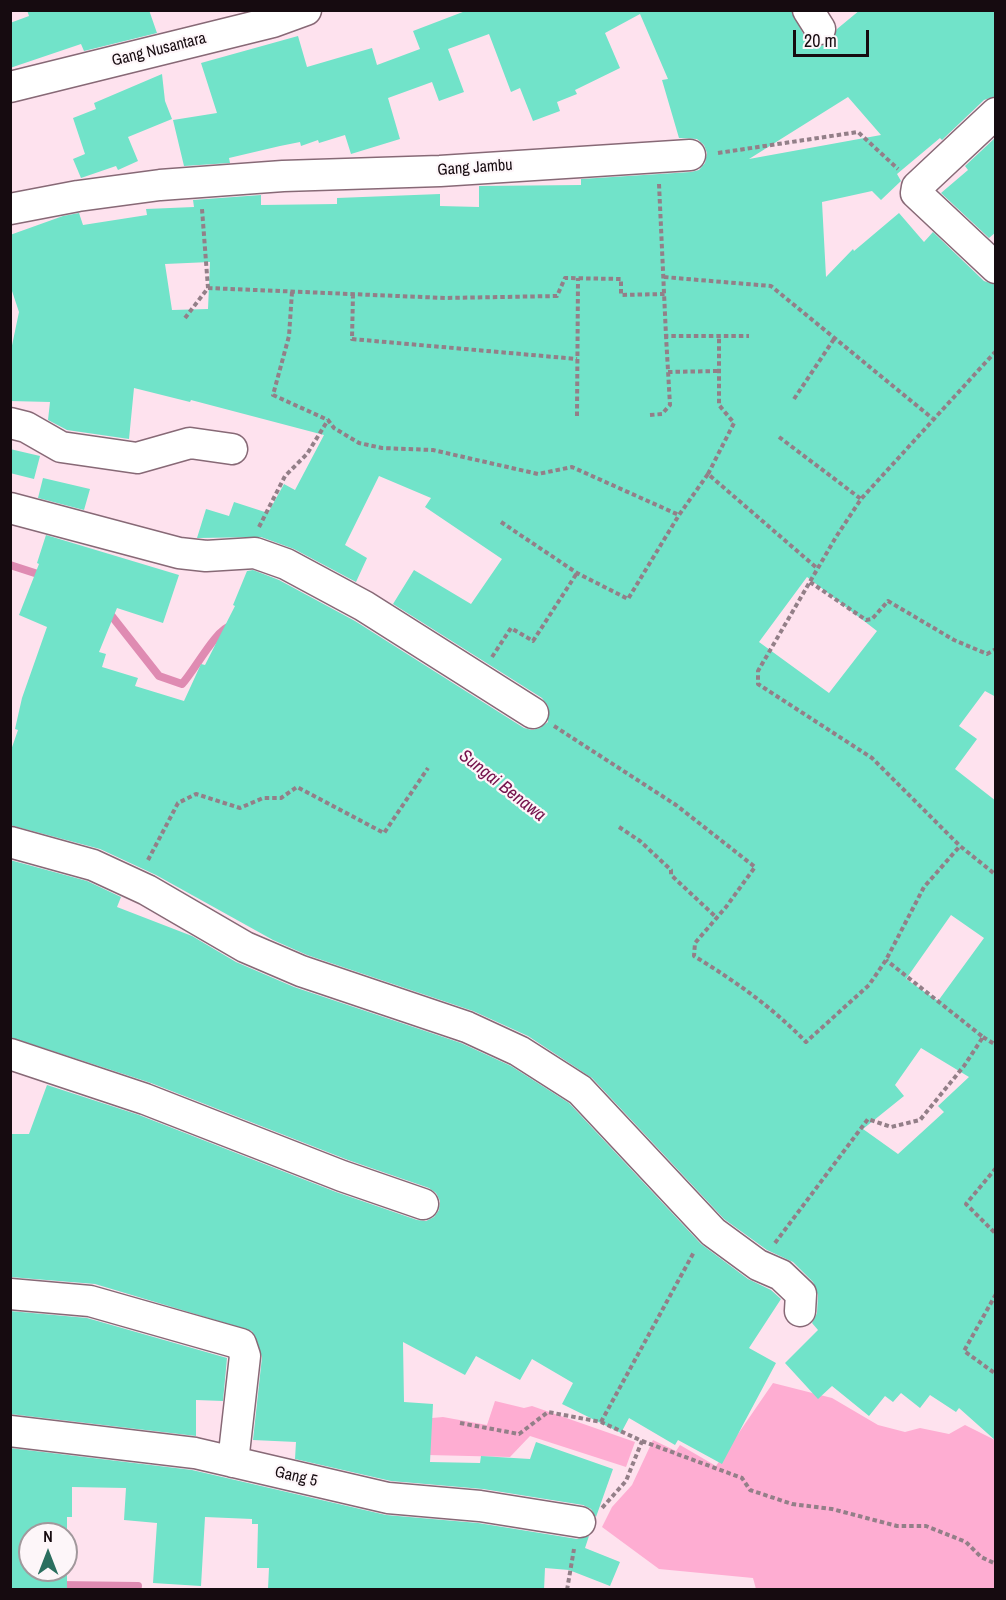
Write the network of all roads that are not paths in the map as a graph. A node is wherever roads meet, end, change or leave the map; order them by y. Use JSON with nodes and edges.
{"nodes":[{"id":1,"x":306,"y":10,"type":"edge"},
{"id":2,"x":10,"y":87,"type":"edge"},
{"id":3,"x":996,"y":113,"type":"edge"},
{"id":4,"x":690,"y":155,"type":"road end"},
{"id":5,"x":10,"y":209,"type":"edge"},
{"id":6,"x":996,"y":268,"type":"edge"},
{"id":7,"x":10,"y":423,"type":"edge"},
{"id":8,"x":232,"y":448,"type":"dead end"},
{"id":9,"x":10,"y":508,"type":"edge"},
{"id":10,"x":533,"y":713,"type":"road end"},
{"id":11,"x":10,"y":842,"type":"edge"},
{"id":12,"x":10,"y":1054,"type":"edge"},
{"id":13,"x":423,"y":1204,"type":"dead end"},
{"id":14,"x":10,"y":1294,"type":"edge"},
{"id":15,"x":800,"y":1311,"type":"dead end"},
{"id":16,"x":10,"y":1431,"type":"edge"},
{"id":17,"x":233,"y":1462,"type":"junction"},
{"id":18,"x":580,"y":1522,"type":"road end"}],
"edges":[{"from":1,"to":2,"type":"street","name":"Gang Nusantara"},
{"from":3,"to":6,"type":"street"},
{"from":4,"to":5,"type":"street","name":"Gang Jambu"},
{"from":7,"to":8,"type":"street"},
{"from":9,"to":10,"type":"street"},
{"from":11,"to":15,"type":"street"},
{"from":12,"to":13,"type":"street"},
{"from":14,"to":17,"type":"street"},
{"from":16,"to":17,"type":"street","name":"Gang 5"},
{"from":17,"to":18,"type":"street","name":"Gang 5"}]}
